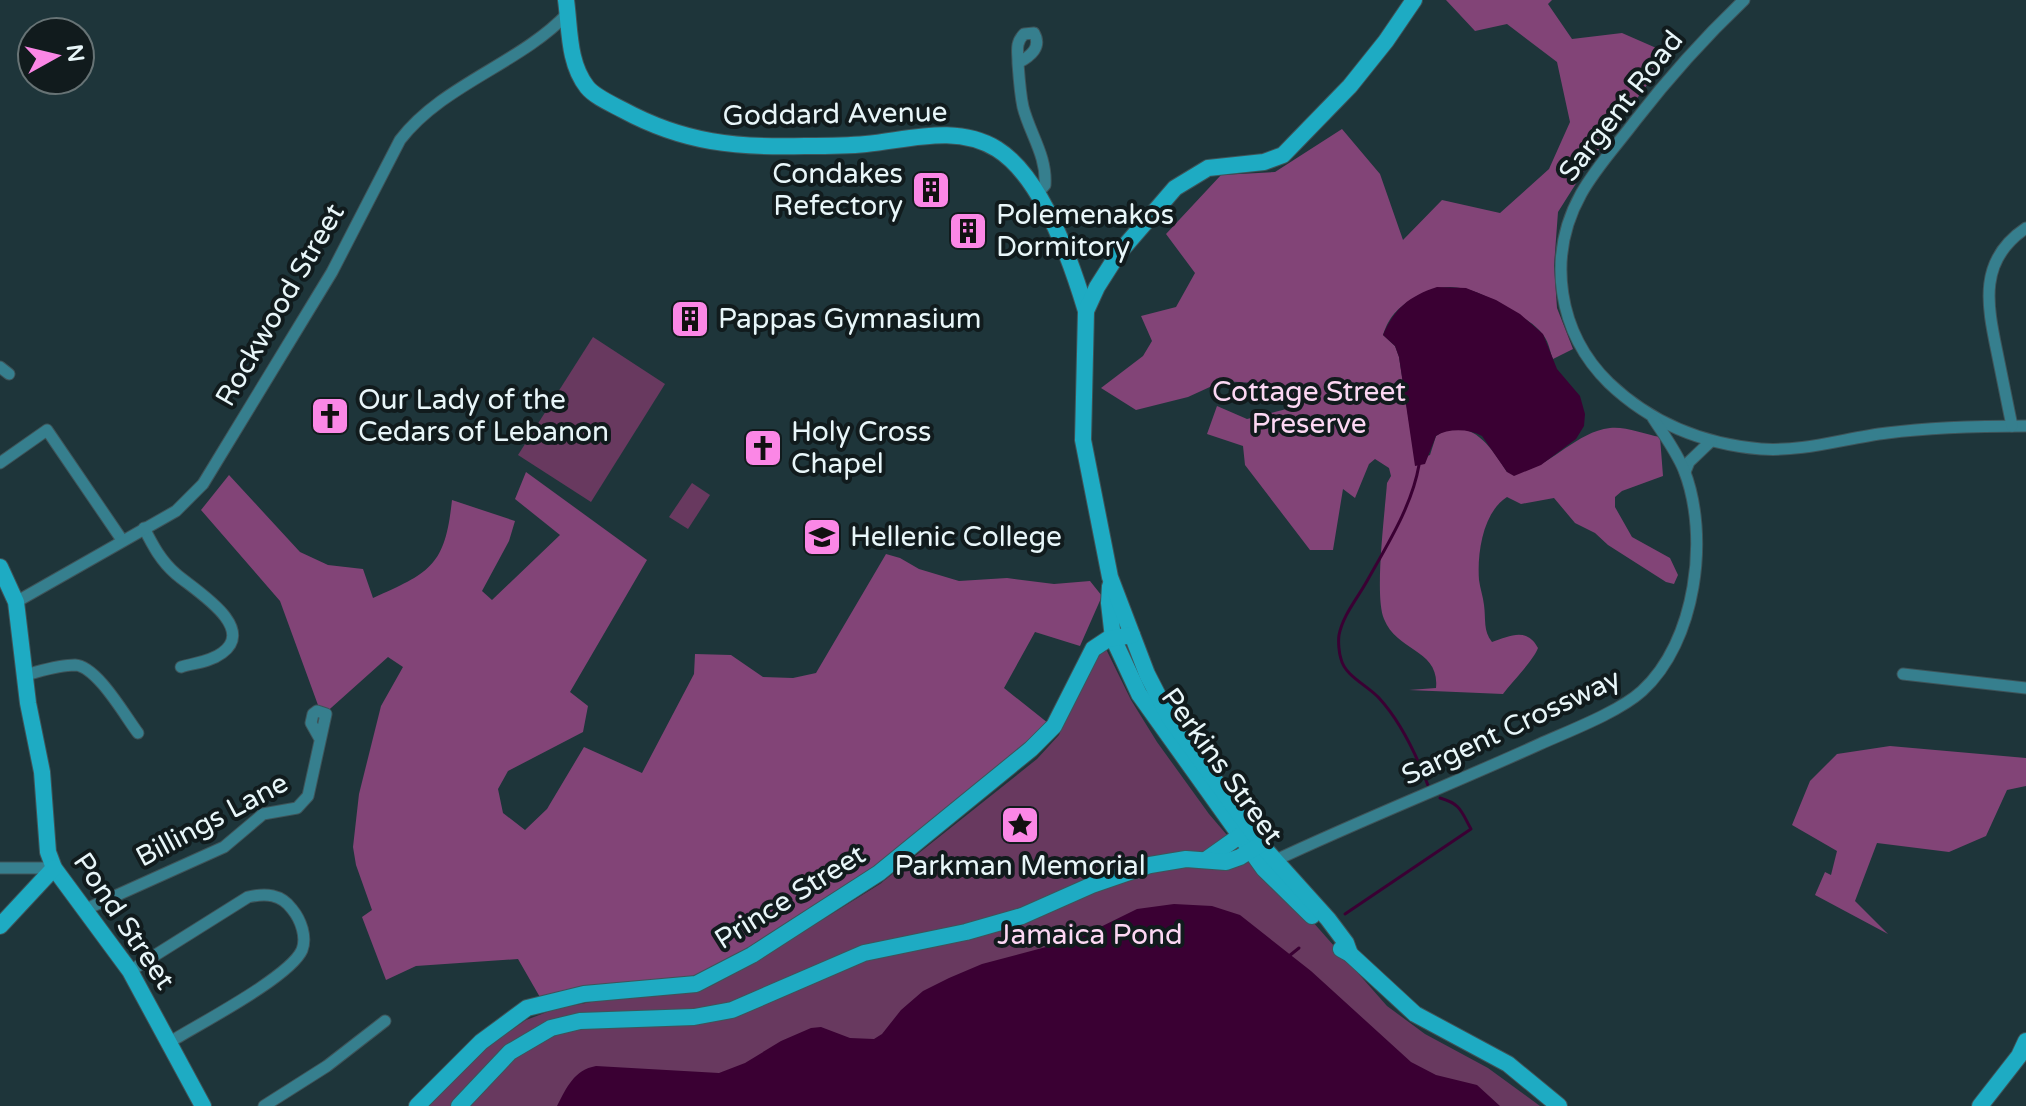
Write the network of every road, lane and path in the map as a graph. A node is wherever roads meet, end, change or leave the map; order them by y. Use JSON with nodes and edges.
{"nodes":[{"id":1,"x":1414,"y":0,"type":"edge"},
{"id":2,"x":1744,"y":0,"type":"edge"},
{"id":3,"x":567,"y":6,"type":"edge"},
{"id":4,"x":1018,"y":63,"type":"dead end"},
{"id":5,"x":1038,"y":193,"type":"junction"},
{"id":6,"x":2026,"y":228,"type":"edge"},
{"id":7,"x":1086,"y":311,"type":"junction"},
{"id":8,"x":1653,"y":418,"type":"junction"},
{"id":9,"x":2012,"y":426,"type":"junction"},
{"id":10,"x":2026,"y":426,"type":"edge"},
{"id":11,"x":1711,"y":441,"type":"junction"},
{"id":12,"x":0,"y":463,"type":"edge"},
{"id":13,"x":1685,"y":472,"type":"junction"},
{"id":14,"x":144,"y":528,"type":"junction"},
{"id":15,"x":122,"y":540,"type":"junction"},
{"id":16,"x":0,"y":567,"type":"edge"},
{"id":17,"x":1110,"y":577,"type":"junction"},
{"id":18,"x":16,"y":602,"type":"junction"},
{"id":19,"x":1109,"y":603,"type":"junction"},
{"id":20,"x":1132,"y":635,"type":"junction"},
{"id":21,"x":1113,"y":638,"type":"junction"},
{"id":22,"x":1095,"y":647,"type":"junction"},
{"id":23,"x":181,"y":667,"type":"dead end"},
{"id":24,"x":1903,"y":674,"type":"dead end"},
{"id":25,"x":25,"y":675,"type":"junction"},
{"id":26,"x":2026,"y":688,"type":"edge"},
{"id":27,"x":138,"y":733,"type":"dead end"},
{"id":28,"x":320,"y":739,"type":"dead end"},
{"id":29,"x":1245,"y":832,"type":"junction"},
{"id":30,"x":1256,"y":847,"type":"junction"},
{"id":31,"x":1207,"y":859,"type":"junction"},
{"id":32,"x":1274,"y":861,"type":"junction"},
{"id":33,"x":0,"y":868,"type":"edge"},
{"id":34,"x":54,"y":868,"type":"junction"},
{"id":35,"x":84,"y":910,"type":"junction"},
{"id":36,"x":0,"y":926,"type":"edge"},
{"id":37,"x":1350,"y":954,"type":"junction"},
{"id":38,"x":130,"y":971,"type":"junction"},
{"id":39,"x":385,"y":1021,"type":"dead end"},
{"id":40,"x":170,"y":1042,"type":"junction"},
{"id":41,"x":2024,"y":1047,"type":"edge"},
{"id":42,"x":203,"y":1106,"type":"edge"},
{"id":43,"x":264,"y":1106,"type":"edge"},
{"id":44,"x":417,"y":1106,"type":"edge"},
{"id":45,"x":459,"y":1106,"type":"edge"},
{"id":46,"x":1559,"y":1106,"type":"edge"},
{"id":47,"x":1980,"y":1106,"type":"edge"}],
"edges":[{"from":1,"to":7,"type":"main road"},
{"from":2,"to":8,"type":"street","name":"Sargent Road"},
{"from":3,"to":5,"type":"main road","name":"Goddard Avenue"},
{"from":3,"to":14,"type":"street","name":"Rockwood Street"},
{"from":4,"to":5,"type":"street"},
{"from":5,"to":7,"type":"main road","name":"Goddard Avenue"},
{"from":6,"to":9,"type":"street"},
{"from":7,"to":17,"type":"main road","name":"Perkins Street"},
{"from":8,"to":11,"type":"street","name":"Sargent Road"},
{"from":8,"to":13,"type":"street","name":"Sargent Crossway"},
{"from":9,"to":10,"type":"street","name":"Sargent Road"},
{"from":9,"to":11,"type":"street","name":"Sargent Road"},
{"from":11,"to":13,"type":"street"},
{"from":12,"to":15,"type":"street"},
{"from":13,"to":32,"type":"street","name":"Sargent Crossway"},
{"from":14,"to":15,"type":"street","name":"Rockwood Street"},
{"from":14,"to":23,"type":"street"},
{"from":15,"to":18,"type":"street","name":"Rockwood Street"},
{"from":16,"to":18,"type":"main road","name":"Pond Street"},
{"from":17,"to":19,"type":"main road","name":"Perkins Street"},
{"from":17,"to":20,"type":"main road","name":"Perkins Street"},
{"from":18,"to":25,"type":"main road","name":"Pond Street"},
{"from":19,"to":21,"type":"main road","name":"Perkins Street"},
{"from":19,"to":22,"type":"main road","name":"Prince Street"},
{"from":20,"to":21,"type":"main road"},
{"from":20,"to":29,"type":"main road","name":"Perkins Street"},
{"from":21,"to":22,"type":"main road"},
{"from":21,"to":29,"type":"main road","name":"Perkins Street"},
{"from":22,"to":44,"type":"main road","name":"Prince Street"},
{"from":24,"to":26,"type":"street"},
{"from":25,"to":27,"type":"street"},
{"from":25,"to":34,"type":"main road","name":"Pond Street"},
{"from":28,"to":35,"type":"street","name":"Billings Lane"},
{"from":29,"to":30,"type":"main road","name":"Perkins Street"},
{"from":29,"to":31,"type":"main road"},
{"from":30,"to":31,"type":"main road"},
{"from":30,"to":32,"type":"main road","name":"Perkins Street"},
{"from":30,"to":37,"type":"main road","name":"Perkins Street"},
{"from":31,"to":45,"type":"main road"},
{"from":32,"to":37,"type":"main road","name":"Perkins Street"},
{"from":33,"to":34,"type":"street"},
{"from":34,"to":35,"type":"main road","name":"Pond Street"},
{"from":34,"to":36,"type":"main road"},
{"from":35,"to":38,"type":"main road","name":"Pond Street"},
{"from":37,"to":46,"type":"main road","name":"Perkins Street"},
{"from":38,"to":40,"type":"main road","name":"Pond Street"},
{"from":38,"to":40,"type":"street"},
{"from":39,"to":43,"type":"street"},
{"from":40,"to":42,"type":"main road","name":"Pond Street"},
{"from":41,"to":47,"type":"main road"}]}
